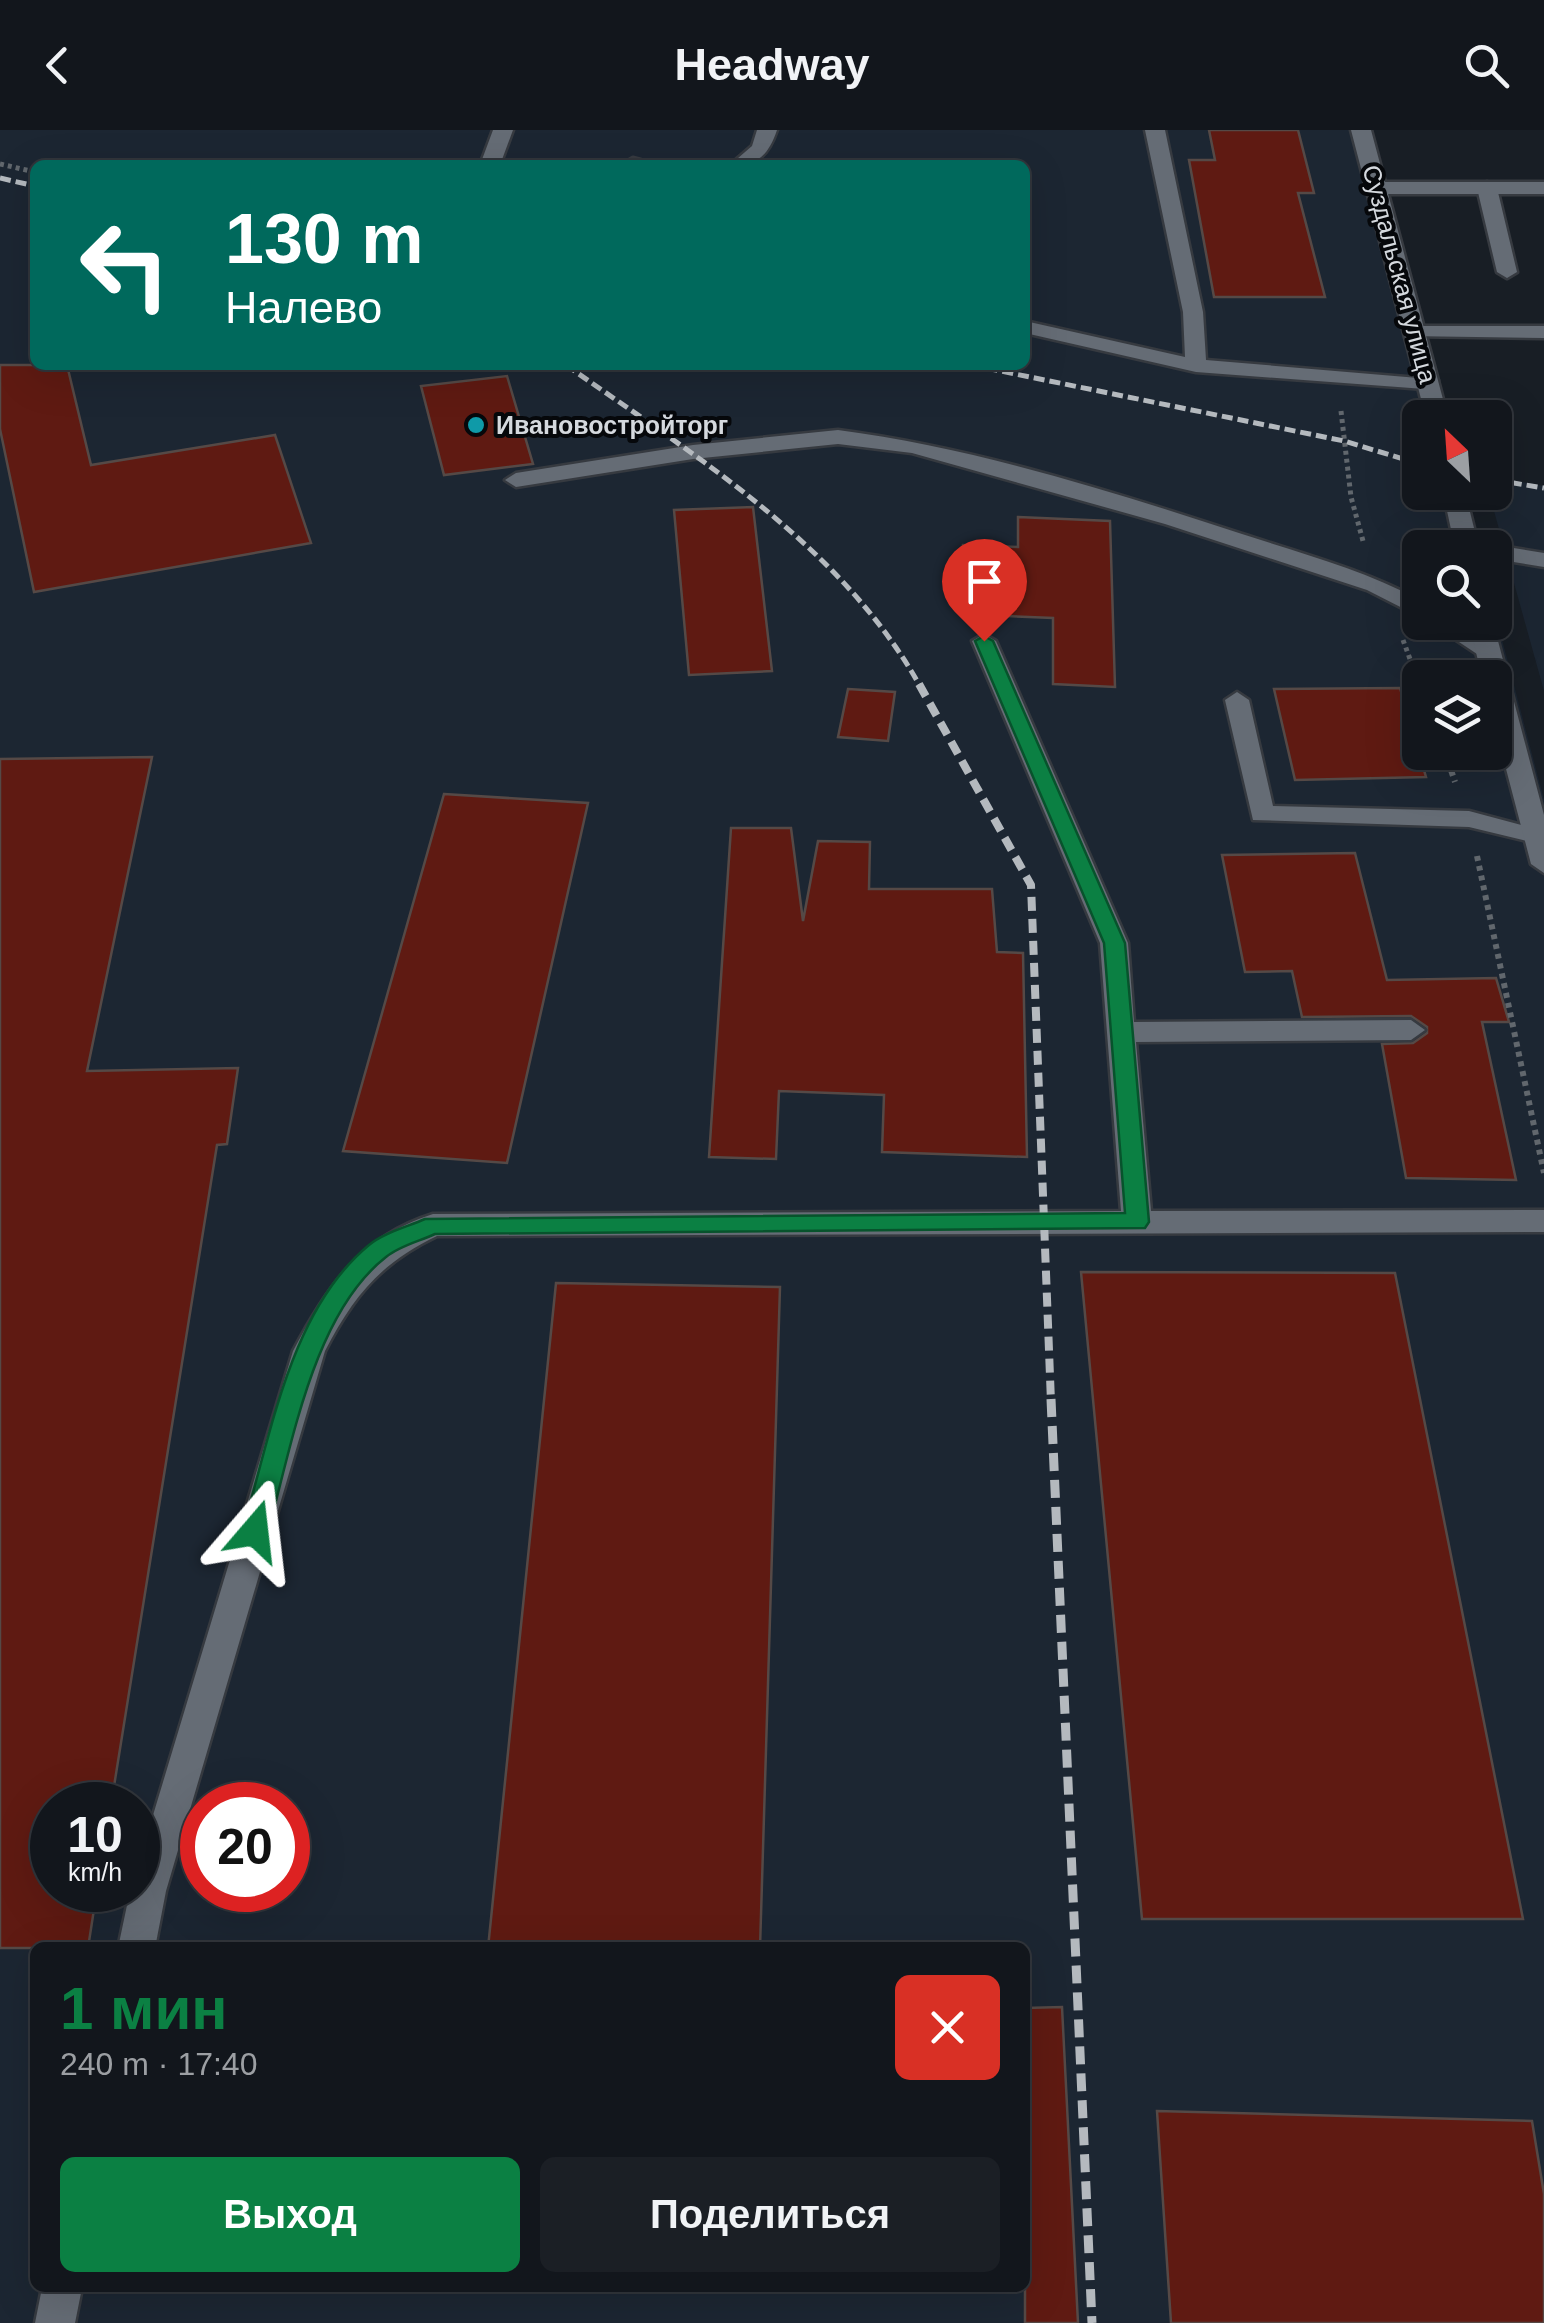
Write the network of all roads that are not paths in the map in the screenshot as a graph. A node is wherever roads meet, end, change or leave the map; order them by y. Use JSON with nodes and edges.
{"nodes":[{"id":1,"x":503,"y":130,"type":"edge"},
{"id":2,"x":767,"y":130,"type":"edge"},
{"id":3,"x":1155,"y":130,"type":"edge"},
{"id":4,"x":1361,"y":130,"type":"edge"},
{"id":5,"x":492,"y":160,"type":"edge"},
{"id":6,"x":746,"y":160,"type":"edge"},
{"id":7,"x":1376,"y":188,"type":"junction"},
{"id":8,"x":1487,"y":188,"type":"junction"},
{"id":9,"x":1544,"y":188,"type":"edge"},
{"id":10,"x":1507,"y":272,"type":"dead end"},
{"id":11,"x":1030,"y":328,"type":"edge"},
{"id":12,"x":1416,"y":332,"type":"junction"},
{"id":13,"x":1544,"y":332,"type":"edge"},
{"id":14,"x":1196,"y":366,"type":"junction"},
{"id":15,"x":1430,"y":386,"type":"junction"},
{"id":16,"x":1433,"y":400,"type":"edge"},
{"id":17,"x":516,"y":480,"type":"dead end"},
{"id":18,"x":1512,"y":555,"type":"edge"},
{"id":19,"x":1544,"y":560,"type":"edge"},
{"id":20,"x":1402,"y":600,"type":"edge"},
{"id":21,"x":1472,"y":640,"type":"edge"},
{"id":22,"x":1484,"y":640,"type":"edge"},
{"id":23,"x":984,"y":641,"type":"dead end"},
{"id":24,"x":1486,"y":648,"type":"junction"},
{"id":25,"x":1489,"y":660,"type":"edge"},
{"id":26,"x":1237,"y":700,"type":"dead end"},
{"id":27,"x":1512,"y":743,"type":"edge"},
{"id":28,"x":1537,"y":838,"type":"junction"},
{"id":29,"x":1544,"y":864,"type":"edge"},
{"id":30,"x":1411,"y":1030,"type":"dead end"},
{"id":31,"x":1122,"y":1032,"type":"junction"},
{"id":32,"x":1544,"y":1221,"type":"edge"},
{"id":33,"x":1137,"y":1222,"type":"junction"},
{"id":34,"x":137,"y":1942,"type":"edge"},
{"id":35,"x":61,"y":2292,"type":"edge"},
{"id":36,"x":55,"y":2323,"type":"edge"}],
"edges":[{"from":1,"to":5,"type":"main road"},
{"from":2,"to":6,"type":"main road"},
{"from":3,"to":14,"type":"main road"},
{"from":4,"to":7,"type":"main road","name":"Суздальская улица"},
{"from":7,"to":8,"type":"main road"},
{"from":7,"to":12,"type":"main road","name":"Суздальская улица"},
{"from":8,"to":9,"type":"main road"},
{"from":8,"to":10,"type":"main road"},
{"from":11,"to":14,"type":"main road"},
{"from":12,"to":13,"type":"main road"},
{"from":12,"to":15,"type":"main road","name":"Суздальская улица"},
{"from":14,"to":15,"type":"main road"},
{"from":15,"to":16,"type":"main road","name":"Суздальская улица"},
{"from":17,"to":20,"type":"main road"},
{"from":18,"to":19,"type":"main road"},
{"from":21,"to":24,"type":"main road"},
{"from":22,"to":24,"type":"main road"},
{"from":23,"to":31,"type":"main road"},
{"from":24,"to":25,"type":"main road"},
{"from":26,"to":28,"type":"main road"},
{"from":27,"to":28,"type":"main road"},
{"from":28,"to":29,"type":"main road"},
{"from":30,"to":31,"type":"main road"},
{"from":31,"to":33,"type":"main road"},
{"from":32,"to":33,"type":"main road"},
{"from":33,"to":34,"type":"main road"},
{"from":35,"to":36,"type":"main road"}]}
